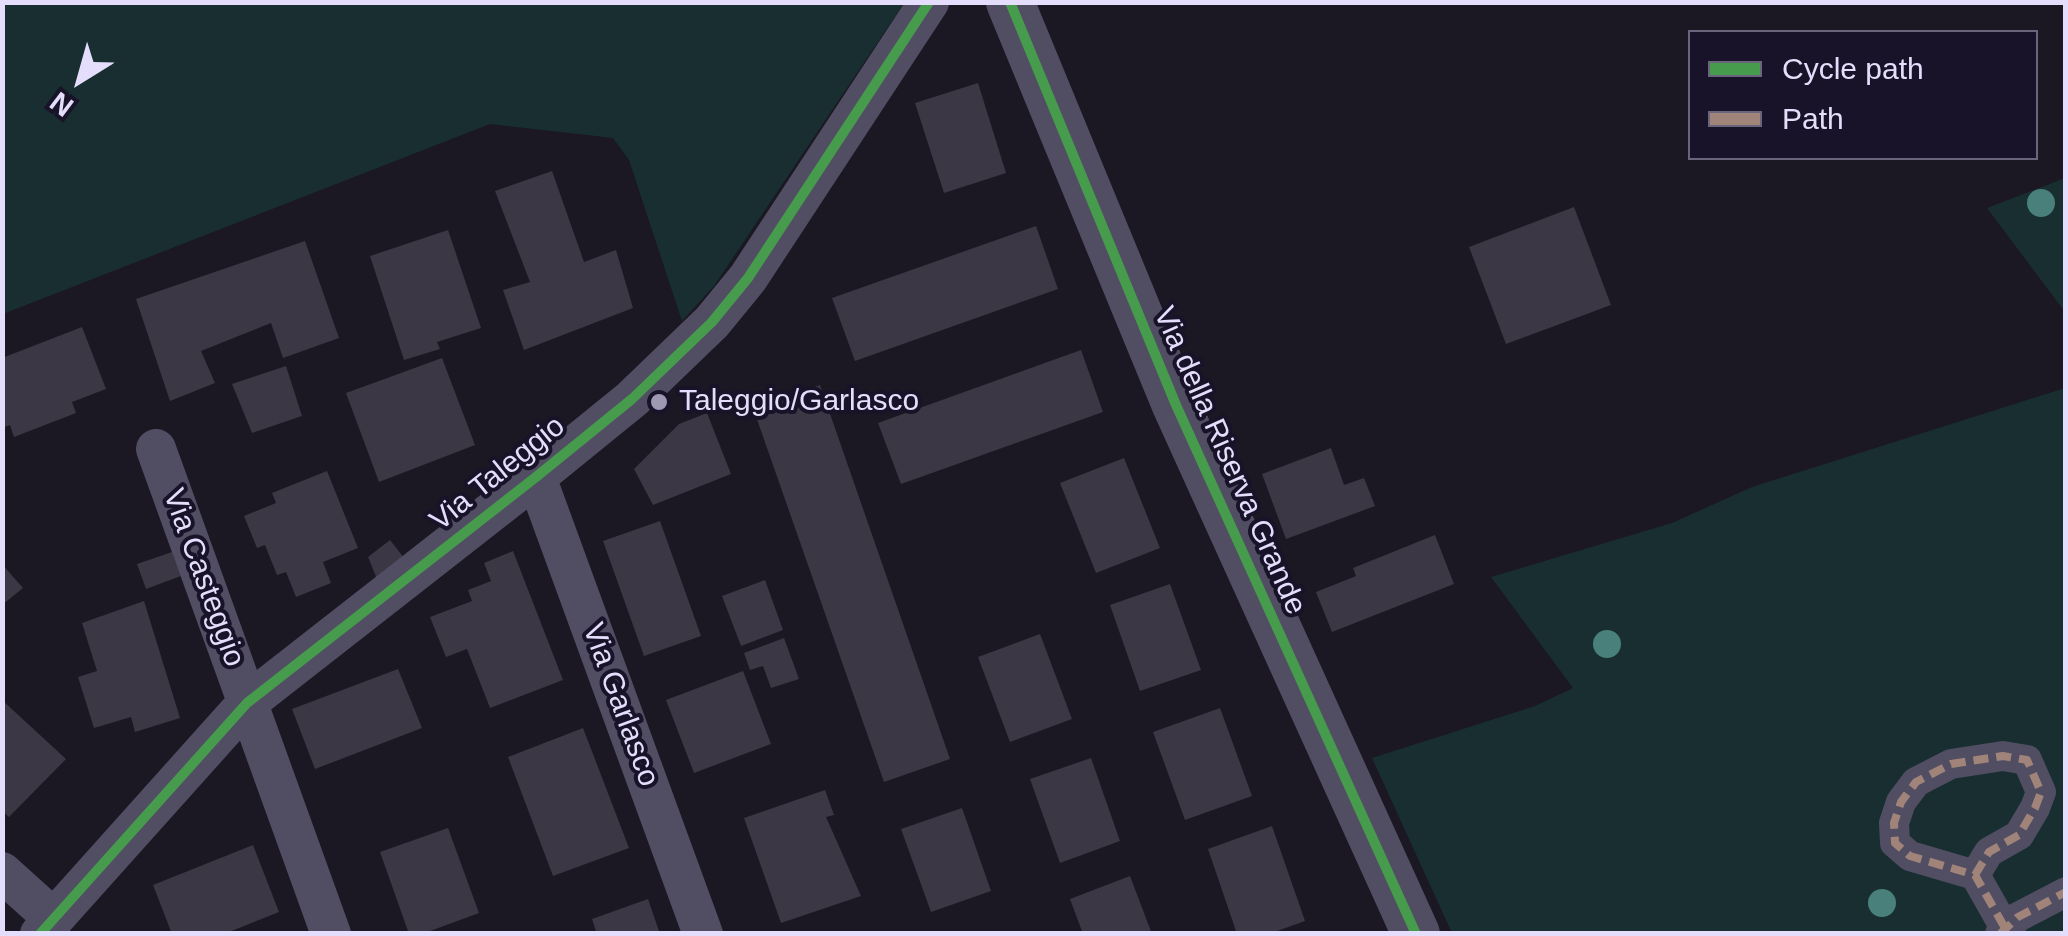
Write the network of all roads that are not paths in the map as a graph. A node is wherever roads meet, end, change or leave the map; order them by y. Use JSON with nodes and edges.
{"nodes":[{"id":1,"x":929,"y":2,"type":"edge"},
{"id":2,"x":1010,"y":2,"type":"edge"},
{"id":3,"x":156,"y":448,"type":"dead end"},
{"id":4,"x":536,"y":477,"type":"junction"},
{"id":5,"x":248,"y":703,"type":"junction"},
{"id":6,"x":1982,"y":864,"type":"junction"},
{"id":7,"x":2,"y":872,"type":"edge"},
{"id":8,"x":2066,"y":892,"type":"edge"},
{"id":9,"x":47,"y":926,"type":"edge"},
{"id":10,"x":2002,"y":931,"type":"edge"},
{"id":11,"x":331,"y":934,"type":"edge"},
{"id":12,"x":703,"y":934,"type":"edge"},
{"id":13,"x":1416,"y":934,"type":"edge"}],
"edges":[{"from":1,"to":4,"type":"street","name":"Via Taleggio"},
{"from":2,"to":13,"type":"street","name":"Via della Riserva Grande"},
{"from":3,"to":5,"type":"street","name":"Via Casteggio"},
{"from":4,"to":5,"type":"street","name":"Via Taleggio"},
{"from":4,"to":12,"type":"street","name":"Via Garlasco"},
{"from":5,"to":9,"type":"street","name":"Via Taleggio"},
{"from":5,"to":11,"type":"street","name":"Via Casteggio"},
{"from":6,"to":6,"type":"street"},
{"from":6,"to":10,"type":"street"},
{"from":7,"to":9,"type":"street"},
{"from":8,"to":10,"type":"street"}]}
